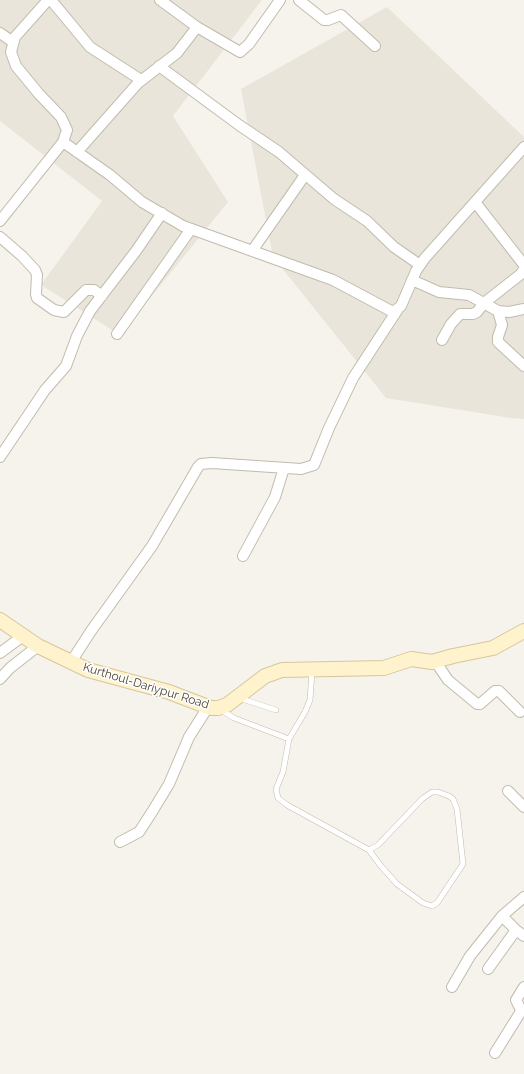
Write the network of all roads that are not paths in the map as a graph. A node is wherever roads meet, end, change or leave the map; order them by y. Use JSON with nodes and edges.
{"nodes":[{"id":1,"x":49,"y":0,"type":"edge"},
{"id":2,"x":160,"y":0,"type":"edge"},
{"id":3,"x":280,"y":0,"type":"edge"},
{"id":4,"x":299,"y":0,"type":"edge"},
{"id":5,"x":197,"y":27,"type":"junction"},
{"id":6,"x":0,"y":32,"type":"edge"},
{"id":7,"x":13,"y":42,"type":"junction"},
{"id":8,"x":376,"y":46,"type":"dead end"},
{"id":9,"x":159,"y":66,"type":"junction"},
{"id":10,"x":140,"y":80,"type":"junction"},
{"id":11,"x":63,"y":142,"type":"junction"},
{"id":12,"x":77,"y":152,"type":"junction"},
{"id":13,"x":522,"y":155,"type":"edge"},
{"id":14,"x":305,"y":176,"type":"junction"},
{"id":15,"x":475,"y":202,"type":"junction"},
{"id":16,"x":162,"y":213,"type":"junction"},
{"id":17,"x":0,"y":221,"type":"edge"},
{"id":18,"x":191,"y":229,"type":"junction"},
{"id":19,"x":0,"y":237,"type":"edge"},
{"id":20,"x":252,"y":251,"type":"junction"},
{"id":21,"x":420,"y":265,"type":"junction"},
{"id":22,"x":524,"y":265,"type":"edge"},
{"id":23,"x":524,"y":268,"type":"edge"},
{"id":24,"x":412,"y":280,"type":"junction"},
{"id":25,"x":102,"y":296,"type":"junction"},
{"id":26,"x":484,"y":303,"type":"junction"},
{"id":27,"x":524,"y":309,"type":"edge"},
{"id":28,"x":398,"y":310,"type":"junction"},
{"id":29,"x":498,"y":311,"type":"junction"},
{"id":30,"x":117,"y":334,"type":"dead end"},
{"id":31,"x":442,"y":340,"type":"dead end"},
{"id":32,"x":524,"y":366,"type":"edge"},
{"id":33,"x":0,"y":457,"type":"edge"},
{"id":34,"x":284,"y":468,"type":"junction"},
{"id":35,"x":243,"y":556,"type":"dead end"},
{"id":36,"x":0,"y":620,"type":"edge"},
{"id":37,"x":524,"y":631,"type":"edge"},
{"id":38,"x":23,"y":636,"type":"junction"},
{"id":39,"x":38,"y":646,"type":"junction"},
{"id":40,"x":0,"y":653,"type":"edge"},
{"id":41,"x":435,"y":661,"type":"junction"},
{"id":42,"x":71,"y":662,"type":"junction"},
{"id":43,"x":312,"y":669,"type":"junction"},
{"id":44,"x":0,"y":680,"type":"edge"},
{"id":45,"x":237,"y":697,"type":"junction"},
{"id":46,"x":213,"y":707,"type":"junction"},
{"id":47,"x":276,"y":710,"type":"dead end"},
{"id":48,"x":520,"y":712,"type":"dead end"},
{"id":49,"x":289,"y":739,"type":"junction"},
{"id":50,"x":508,"y":791,"type":"dead end"},
{"id":51,"x":524,"y":807,"type":"edge"},
{"id":52,"x":120,"y":842,"type":"dead end"},
{"id":53,"x":369,"y":850,"type":"junction"},
{"id":54,"x":524,"y":897,"type":"edge"},
{"id":55,"x":502,"y":916,"type":"junction"},
{"id":56,"x":520,"y":933,"type":"edge"},
{"id":57,"x":488,"y":969,"type":"dead end"},
{"id":58,"x":452,"y":987,"type":"dead end"},
{"id":59,"x":524,"y":987,"type":"edge"},
{"id":60,"x":495,"y":1053,"type":"dead end"}],
"edges":[{"from":1,"to":7,"type":"street"},
{"from":1,"to":10,"type":"street"},
{"from":2,"to":5,"type":"street"},
{"from":3,"to":5,"type":"street"},
{"from":4,"to":8,"type":"street"},
{"from":5,"to":9,"type":"street"},
{"from":6,"to":7,"type":"street"},
{"from":7,"to":11,"type":"street"},
{"from":9,"to":10,"type":"street"},
{"from":9,"to":14,"type":"street"},
{"from":10,"to":12,"type":"street"},
{"from":11,"to":12,"type":"street"},
{"from":11,"to":17,"type":"street"},
{"from":12,"to":16,"type":"street"},
{"from":13,"to":15,"type":"street"},
{"from":14,"to":20,"type":"street"},
{"from":14,"to":21,"type":"street"},
{"from":15,"to":21,"type":"street"},
{"from":15,"to":22,"type":"street"},
{"from":16,"to":18,"type":"street"},
{"from":16,"to":25,"type":"street"},
{"from":18,"to":20,"type":"street"},
{"from":18,"to":30,"type":"street"},
{"from":19,"to":25,"type":"street"},
{"from":20,"to":28,"type":"street"},
{"from":21,"to":24,"type":"street"},
{"from":23,"to":26,"type":"street"},
{"from":24,"to":26,"type":"street"},
{"from":24,"to":28,"type":"street"},
{"from":25,"to":33,"type":"street"},
{"from":26,"to":29,"type":"street"},
{"from":26,"to":31,"type":"street"},
{"from":27,"to":29,"type":"street"},
{"from":28,"to":34,"type":"street"},
{"from":29,"to":32,"type":"street"},
{"from":34,"to":35,"type":"street"},
{"from":34,"to":42,"type":"street"},
{"from":36,"to":38,"type":"street","name":"Kurthoul-Dariypur Road"},
{"from":37,"to":41,"type":"street","name":"Kurthoul-Dariypur Road"},
{"from":38,"to":39,"type":"street","name":"Kurthoul-Dariypur Road"},
{"from":38,"to":40,"type":"street"},
{"from":39,"to":42,"type":"street","name":"Kurthoul-Dariypur Road"},
{"from":39,"to":44,"type":"street"},
{"from":41,"to":43,"type":"street","name":"Kurthoul-Dariypur Road"},
{"from":41,"to":48,"type":"street"},
{"from":42,"to":46,"type":"street","name":"Kurthoul-Dariypur Road"},
{"from":43,"to":45,"type":"street","name":"Kurthoul-Dariypur Road"},
{"from":43,"to":49,"type":"lane"},
{"from":45,"to":46,"type":"street","name":"Kurthoul-Dariypur Road"},
{"from":45,"to":47,"type":"lane"},
{"from":46,"to":49,"type":"lane"},
{"from":46,"to":52,"type":"street"},
{"from":49,"to":53,"type":"lane"},
{"from":50,"to":51,"type":"street"},
{"from":53,"to":53,"type":"lane"},
{"from":54,"to":55,"type":"street"},
{"from":55,"to":56,"type":"street"},
{"from":55,"to":58,"type":"street"},
{"from":56,"to":57,"type":"street"},
{"from":59,"to":60,"type":"street"}]}
